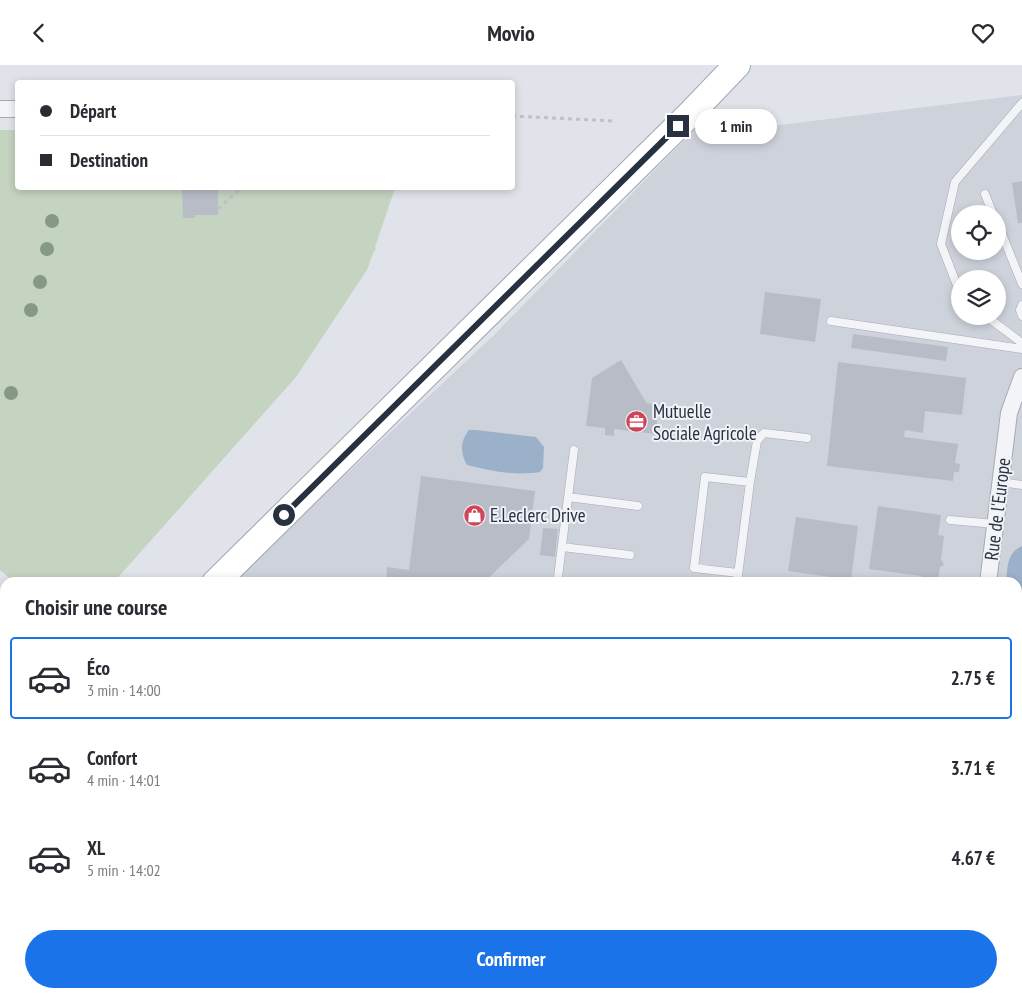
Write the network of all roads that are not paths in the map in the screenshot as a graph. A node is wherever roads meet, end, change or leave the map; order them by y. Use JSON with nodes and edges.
{"nodes":[{"id":1,"x":737,"y":65,"type":"edge"},
{"id":2,"x":1022,"y":103,"type":"edge"},
{"id":3,"x":0,"y":109,"type":"edge"},
{"id":4,"x":15,"y":109,"type":"edge"},
{"id":5,"x":985,"y":194,"type":"dead end"},
{"id":6,"x":989,"y":205,"type":"edge"},
{"id":7,"x":1006,"y":244,"type":"edge"},
{"id":8,"x":951,"y":270,"type":"edge"},
{"id":9,"x":1022,"y":284,"type":"edge"},
{"id":10,"x":1022,"y":305,"type":"edge"},
{"id":11,"x":1022,"y":316,"type":"edge"},
{"id":12,"x":831,"y":321,"type":"dead end"},
{"id":13,"x":998,"y":325,"type":"edge"},
{"id":14,"x":1022,"y":343,"type":"edge"},
{"id":15,"x":1022,"y":349,"type":"edge"},
{"id":16,"x":1022,"y":377,"type":"edge"},
{"id":17,"x":807,"y":438,"type":"dead end"},
{"id":18,"x":574,"y":450,"type":"dead end"},
{"id":19,"x":750,"y":482,"type":"junction"},
{"id":20,"x":1001,"y":482,"type":"junction"},
{"id":21,"x":1022,"y":485,"type":"edge"},
{"id":22,"x":568,"y":497,"type":"junction"},
{"id":23,"x":638,"y":506,"type":"dead end"},
{"id":24,"x":950,"y":520,"type":"dead end"},
{"id":25,"x":996,"y":524,"type":"junction"},
{"id":26,"x":562,"y":547,"type":"junction"},
{"id":27,"x":630,"y":555,"type":"dead end"},
{"id":28,"x":738,"y":573,"type":"junction"},
{"id":29,"x":221,"y":577,"type":"edge"},
{"id":30,"x":560,"y":577,"type":"edge"},
{"id":31,"x":738,"y":577,"type":"edge"},
{"id":32,"x":989,"y":577,"type":"edge"}],
"edges":[{"from":1,"to":29,"type":"main road"},
{"from":2,"to":8,"type":"lane"},
{"from":3,"to":4,"type":"street"},
{"from":5,"to":6,"type":"lane"},
{"from":7,"to":9,"type":"lane"},
{"from":10,"to":11,"type":"lane"},
{"from":12,"to":15,"type":"lane"},
{"from":13,"to":14,"type":"lane"},
{"from":16,"to":20,"type":"street","name":"Rue de l'Europe"},
{"from":17,"to":19,"type":"lane"},
{"from":18,"to":22,"type":"lane"},
{"from":19,"to":28,"type":"lane"},
{"from":19,"to":28,"type":"lane"},
{"from":20,"to":21,"type":"lane"},
{"from":20,"to":25,"type":"street","name":"Rue de l'Europe"},
{"from":22,"to":23,"type":"lane"},
{"from":22,"to":26,"type":"lane"},
{"from":24,"to":25,"type":"lane"},
{"from":25,"to":32,"type":"street","name":"Rue de l'Europe"},
{"from":26,"to":27,"type":"lane"},
{"from":26,"to":30,"type":"lane"},
{"from":28,"to":31,"type":"lane"}]}
